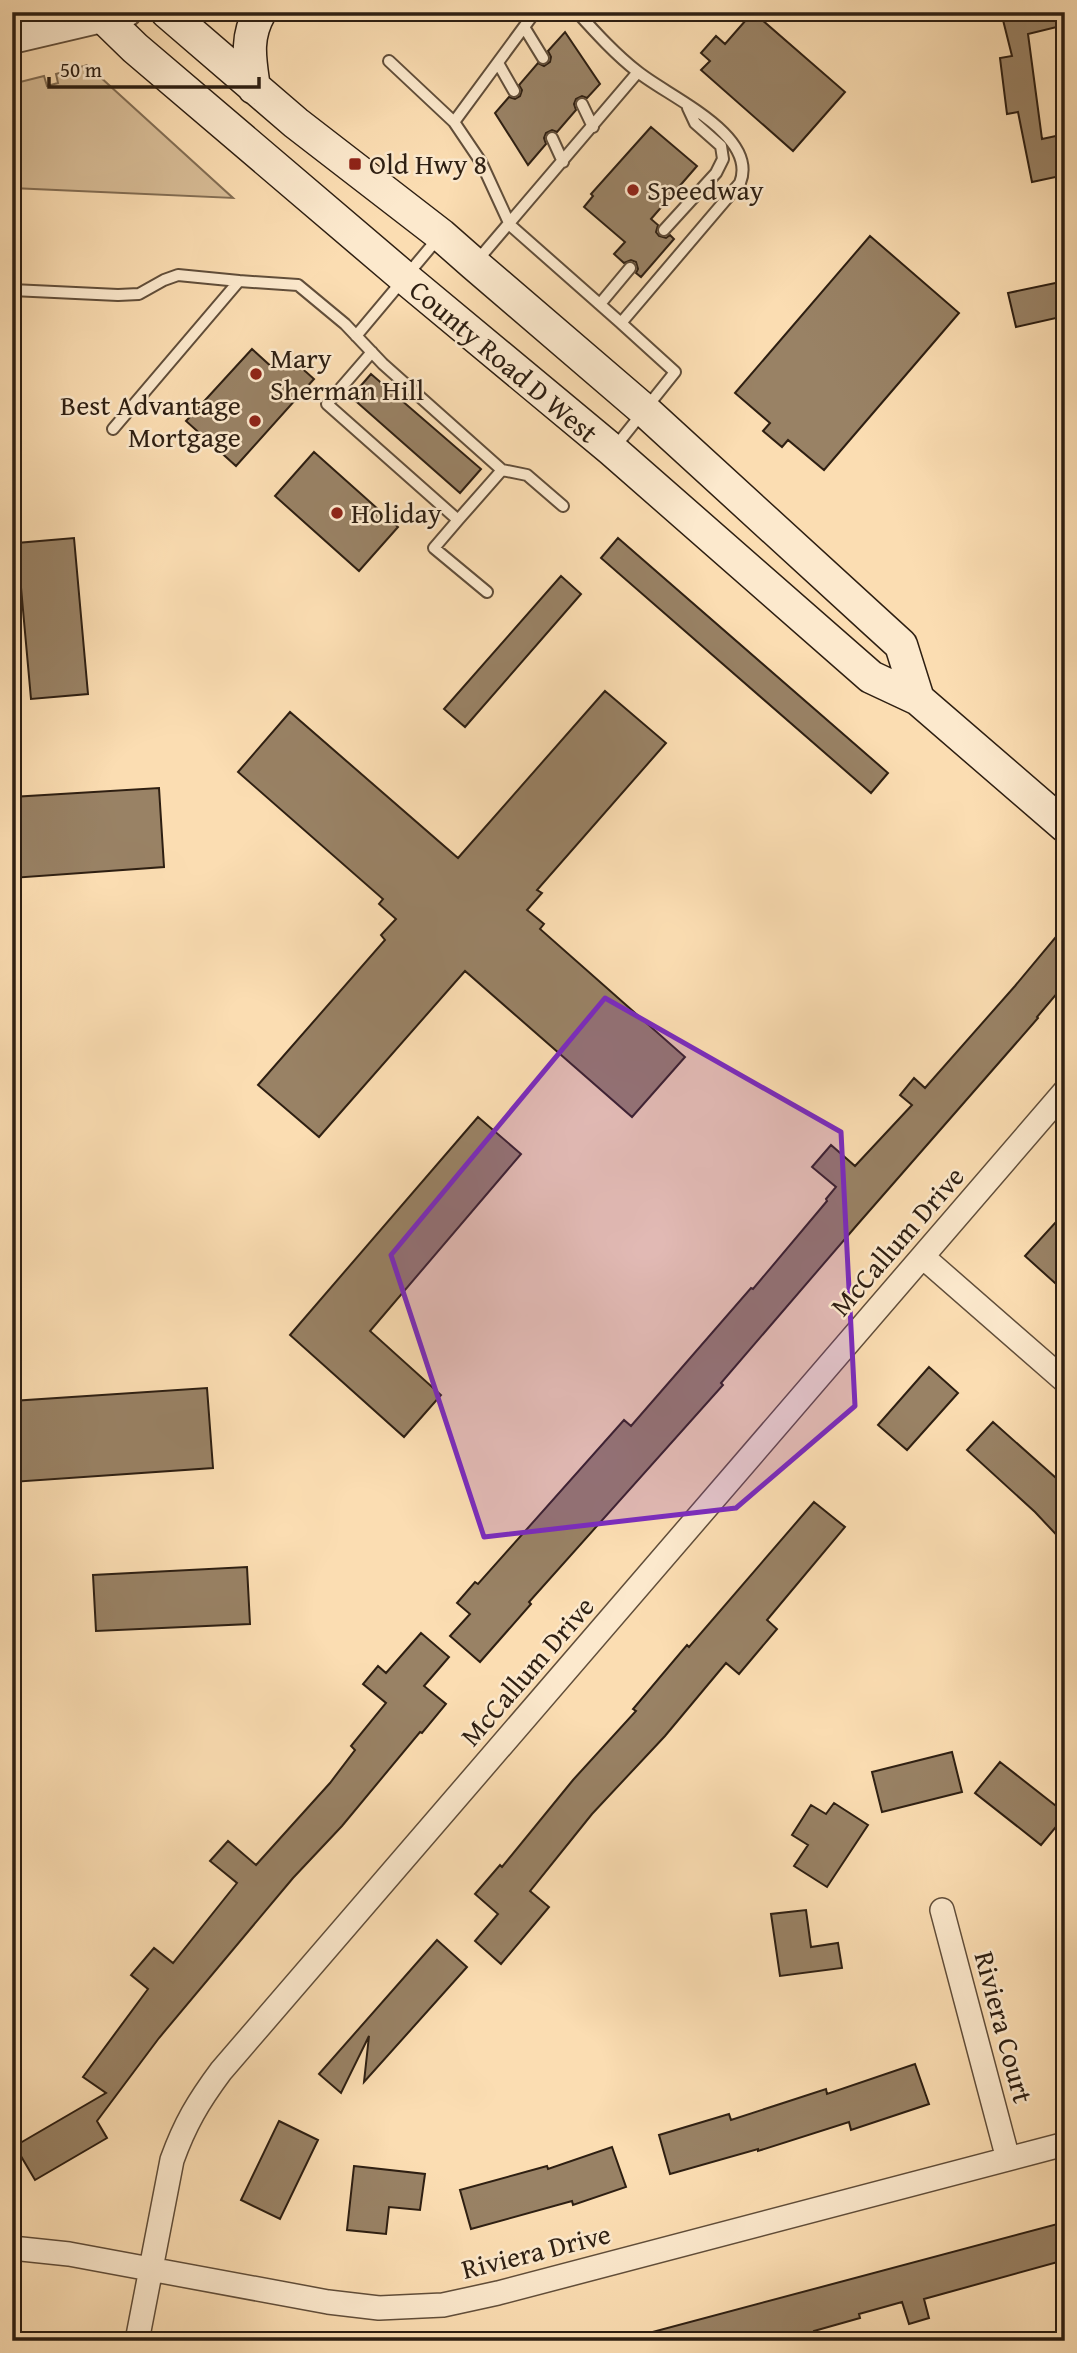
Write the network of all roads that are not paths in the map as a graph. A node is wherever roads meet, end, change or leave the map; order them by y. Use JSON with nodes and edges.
{"nodes":[{"id":1,"x":167,"y":12,"type":"edge"},
{"id":2,"x":260,"y":12,"type":"edge"},
{"id":3,"x":536,"y":12,"type":"edge"},
{"id":4,"x":577,"y":12,"type":"edge"},
{"id":5,"x":109,"y":14,"type":"edge"},
{"id":6,"x":524,"y":27,"type":"junction"},
{"id":7,"x":12,"y":39,"type":"edge"},
{"id":8,"x":543,"y":58,"type":"dead end"},
{"id":9,"x":389,"y":61,"type":"dead end"},
{"id":10,"x":498,"y":63,"type":"junction"},
{"id":11,"x":638,"y":72,"type":"junction"},
{"id":12,"x":254,"y":88,"type":"junction"},
{"id":13,"x":514,"y":91,"type":"dead end"},
{"id":14,"x":582,"y":104,"type":"dead end"},
{"id":15,"x":687,"y":105,"type":"junction"},
{"id":16,"x":454,"y":122,"type":"junction"},
{"id":17,"x":593,"y":127,"type":"junction"},
{"id":18,"x":552,"y":138,"type":"dead end"},
{"id":19,"x":563,"y":162,"type":"junction"},
{"id":20,"x":510,"y":225,"type":"junction"},
{"id":21,"x":664,"y":230,"type":"dead end"},
{"id":22,"x":441,"y":235,"type":"junction"},
{"id":23,"x":474,"y":264,"type":"junction"},
{"id":24,"x":630,"y":268,"type":"dead end"},
{"id":25,"x":405,"y":278,"type":"junction"},
{"id":26,"x":239,"y":281,"type":"junction"},
{"id":27,"x":12,"y":290,"type":"edge"},
{"id":28,"x":600,"y":304,"type":"junction"},
{"id":29,"x":621,"y":323,"type":"junction"},
{"id":30,"x":356,"y":336,"type":"junction"},
{"id":31,"x":372,"y":352,"type":"junction"},
{"id":32,"x":643,"y":409,"type":"junction"},
{"id":33,"x":113,"y":429,"type":"dead end"},
{"id":34,"x":612,"y":450,"type":"junction"},
{"id":35,"x":502,"y":470,"type":"junction"},
{"id":36,"x":563,"y":506,"type":"dead end"},
{"id":37,"x":458,"y":520,"type":"junction"},
{"id":38,"x":487,"y":593,"type":"dead end"},
{"id":39,"x":918,"y":699,"type":"junction"},
{"id":40,"x":1065,"y":826,"type":"edge"},
{"id":41,"x":1065,"y":1091,"type":"edge"},
{"id":42,"x":923,"y":1257,"type":"junction"},
{"id":43,"x":1065,"y":1381,"type":"edge"},
{"id":44,"x":942,"y":1910,"type":"dead end"},
{"id":45,"x":1065,"y":2144,"type":"edge"},
{"id":46,"x":1008,"y":2159,"type":"junction"},
{"id":47,"x":12,"y":2248,"type":"edge"},
{"id":48,"x":151,"y":2269,"type":"junction"},
{"id":49,"x":137,"y":2341,"type":"edge"}],
"edges":[{"from":1,"to":12,"type":"main road","name":"County Road D West"},
{"from":2,"to":12,"type":"main road"},
{"from":3,"to":6,"type":"lane"},
{"from":4,"to":11,"type":"lane"},
{"from":5,"to":7,"type":"street"},
{"from":5,"to":25,"type":"main road","name":"County Road D West"},
{"from":6,"to":8,"type":"lane"},
{"from":6,"to":10,"type":"lane"},
{"from":9,"to":16,"type":"lane"},
{"from":10,"to":13,"type":"lane"},
{"from":10,"to":16,"type":"lane"},
{"from":11,"to":15,"type":"lane"},
{"from":11,"to":17,"type":"lane"},
{"from":12,"to":22,"type":"main road","name":"County Road D West"},
{"from":14,"to":17,"type":"lane"},
{"from":15,"to":21,"type":"lane"},
{"from":15,"to":29,"type":"lane"},
{"from":16,"to":20,"type":"lane"},
{"from":17,"to":19,"type":"lane"},
{"from":18,"to":19,"type":"lane"},
{"from":19,"to":20,"type":"lane"},
{"from":20,"to":23,"type":"lane"},
{"from":20,"to":28,"type":"lane"},
{"from":22,"to":23,"type":"main road","name":"County Road D West"},
{"from":22,"to":25,"type":"lane"},
{"from":23,"to":32,"type":"main road","name":"County Road D West"},
{"from":24,"to":28,"type":"lane"},
{"from":25,"to":30,"type":"lane"},
{"from":25,"to":34,"type":"main road","name":"County Road D West"},
{"from":26,"to":27,"type":"lane"},
{"from":26,"to":30,"type":"lane"},
{"from":26,"to":33,"type":"lane"},
{"from":28,"to":29,"type":"lane"},
{"from":29,"to":32,"type":"lane"},
{"from":30,"to":31,"type":"lane"},
{"from":31,"to":35,"type":"lane"},
{"from":31,"to":37,"type":"lane"},
{"from":32,"to":34,"type":"lane"},
{"from":32,"to":39,"type":"main road","name":"County Road D West"},
{"from":34,"to":39,"type":"main road","name":"County Road D West"},
{"from":35,"to":36,"type":"lane"},
{"from":35,"to":37,"type":"lane"},
{"from":37,"to":38,"type":"lane"},
{"from":39,"to":40,"type":"main road","name":"County Road D West"},
{"from":41,"to":42,"type":"street","name":"McCallum Drive"},
{"from":42,"to":43,"type":"street"},
{"from":42,"to":48,"type":"street","name":"McCallum Drive"},
{"from":44,"to":46,"type":"street","name":"Riviera Court"},
{"from":45,"to":46,"type":"street","name":"Riviera Drive"},
{"from":46,"to":48,"type":"street","name":"Riviera Drive"},
{"from":47,"to":48,"type":"street","name":"Riviera Drive"},
{"from":48,"to":49,"type":"street","name":"McCallum Drive"}]}
